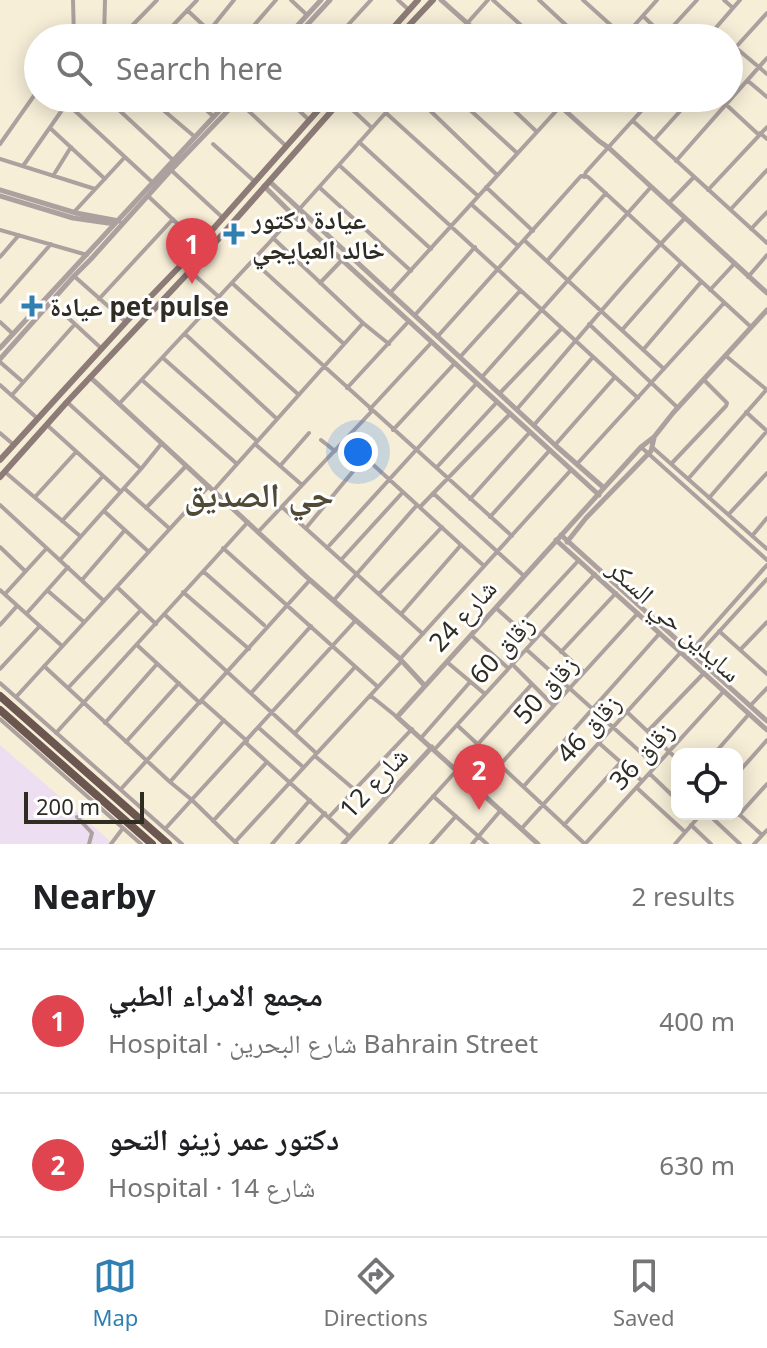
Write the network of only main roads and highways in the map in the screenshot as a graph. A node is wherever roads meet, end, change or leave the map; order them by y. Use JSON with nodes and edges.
{"nodes":[{"id":1,"x":418,"y":0,"type":"edge"},
{"id":2,"x":433,"y":0,"type":"edge"},
{"id":3,"x":396,"y":24,"type":"edge"},
{"id":4,"x":410,"y":24,"type":"edge"},
{"id":5,"x":316,"y":112,"type":"edge"},
{"id":6,"x":330,"y":112,"type":"edge"},
{"id":7,"x":162,"y":284,"type":"junction"},
{"id":8,"x":170,"y":292,"type":"junction"},
{"id":9,"x":0,"y":460,"type":"edge"},
{"id":10,"x":3,"y":474,"type":"edge"},
{"id":11,"x":0,"y":696,"type":"edge"},
{"id":12,"x":0,"y":710,"type":"edge"},
{"id":13,"x":50,"y":740,"type":"junction"},
{"id":14,"x":152,"y":844,"type":"edge"},
{"id":15,"x":168,"y":844,"type":"edge"}],
"edges":[{"from":1,"to":3,"type":"main road"},
{"from":2,"to":4,"type":"main road"},
{"from":5,"to":7,"type":"main road"},
{"from":6,"to":8,"type":"main road"},
{"from":7,"to":8,"type":"main road"},
{"from":7,"to":9,"type":"main road"},
{"from":8,"to":10,"type":"main road"},
{"from":11,"to":13,"type":"highway"},
{"from":12,"to":13,"type":"highway"},
{"from":13,"to":14,"type":"highway"},
{"from":13,"to":15,"type":"highway"}]}
